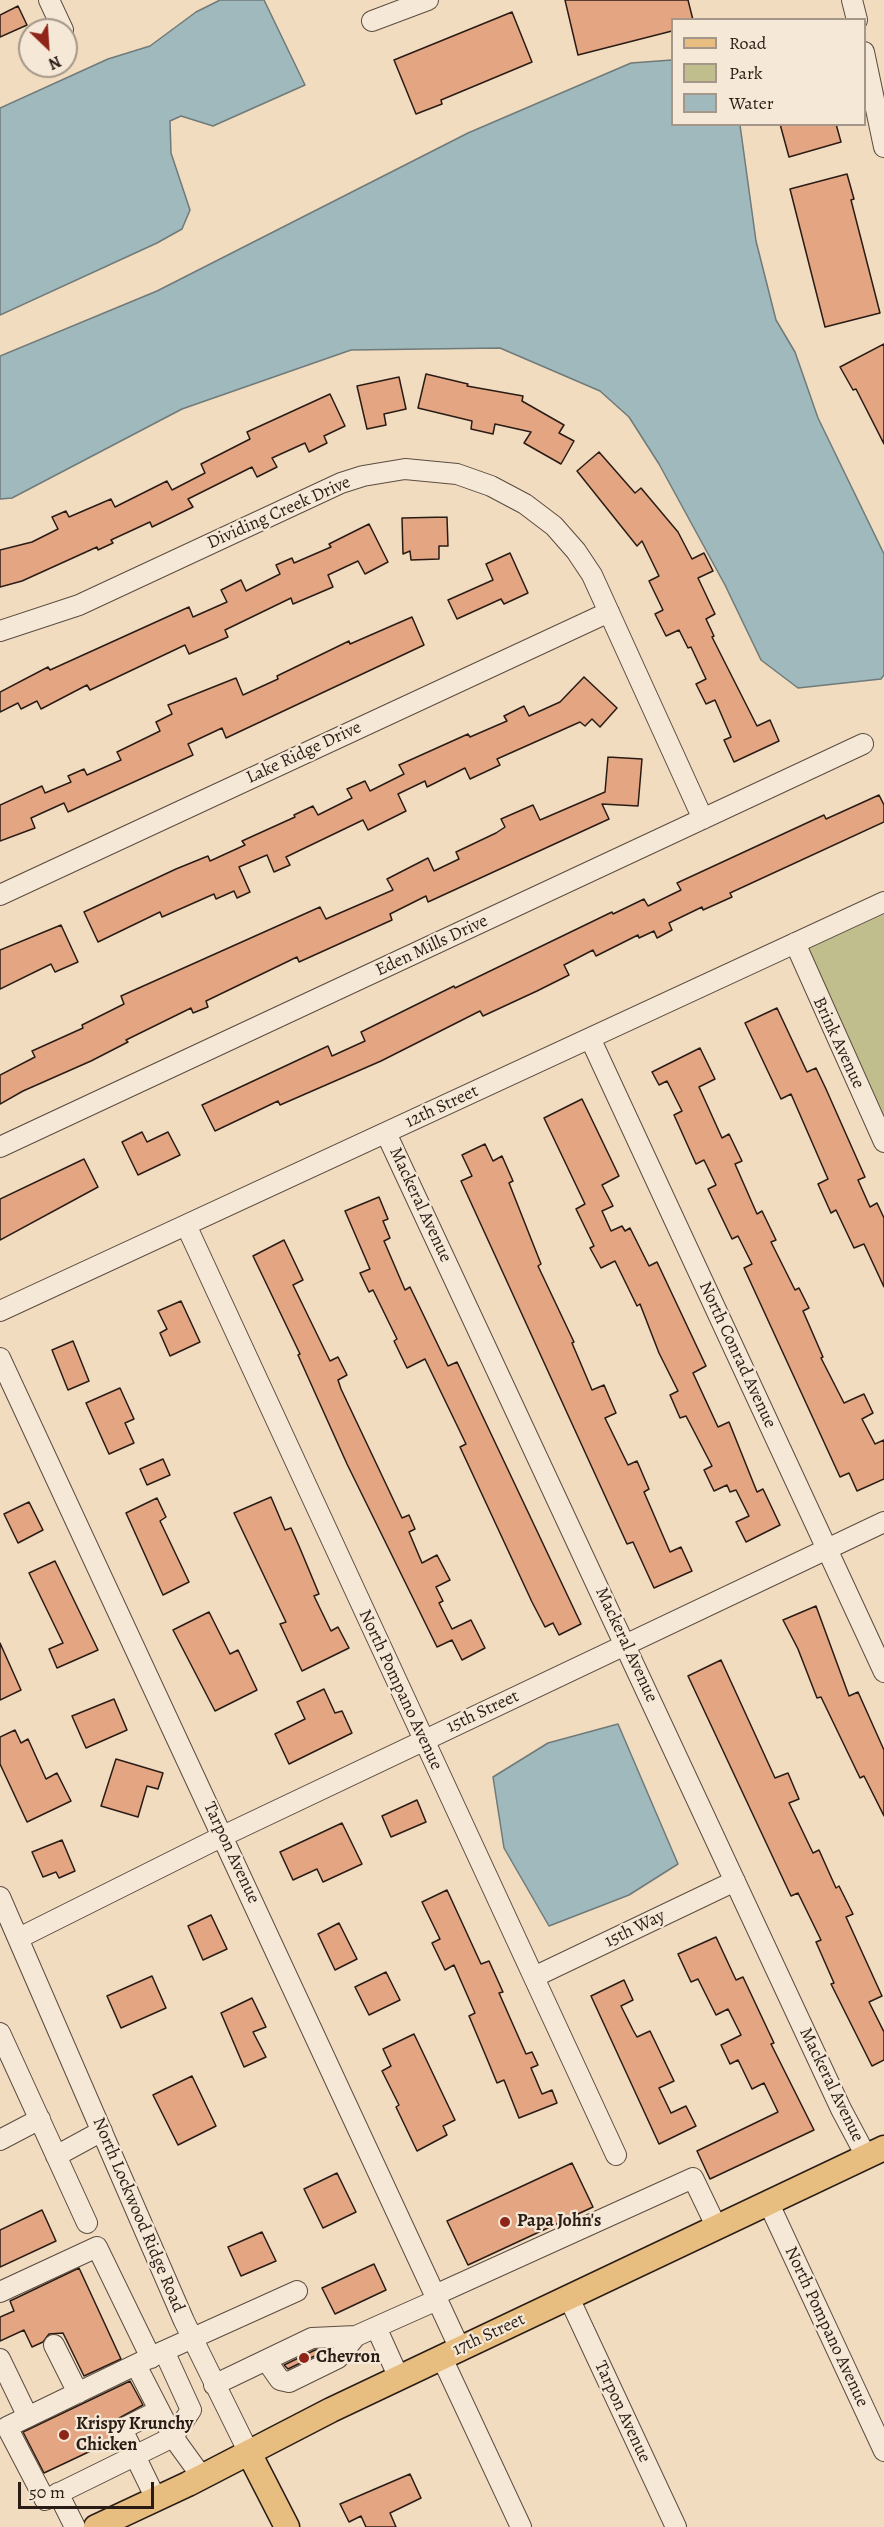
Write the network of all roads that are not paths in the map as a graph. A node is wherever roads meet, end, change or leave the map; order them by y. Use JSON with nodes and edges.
{"nodes":[{"id":1,"x":49,"y":0,"type":"edge"},
{"id":2,"x":428,"y":0,"type":"edge"},
{"id":3,"x":852,"y":0,"type":"edge"},
{"id":4,"x":57,"y":18,"type":"edge"},
{"id":5,"x":856,"y":18,"type":"edge"},
{"id":6,"x":372,"y":21,"type":"dead end"},
{"id":7,"x":866,"y":62,"type":"edge"},
{"id":8,"x":884,"y":147,"type":"edge"},
{"id":9,"x":609,"y":612,"type":"junction"},
{"id":10,"x":0,"y":631,"type":"edge"},
{"id":11,"x":863,"y":744,"type":"dead end"},
{"id":12,"x":704,"y":819,"type":"junction"},
{"id":13,"x":0,"y":895,"type":"edge"},
{"id":14,"x":884,"y":902,"type":"edge"},
{"id":15,"x":795,"y":944,"type":"junction"},
{"id":16,"x":590,"y":1038,"type":"junction"},
{"id":17,"x":386,"y":1133,"type":"junction"},
{"id":18,"x":884,"y":1142,"type":"edge"},
{"id":19,"x":0,"y":1147,"type":"edge"},
{"id":20,"x":186,"y":1225,"type":"junction"},
{"id":21,"x":0,"y":1311,"type":"edge"},
{"id":22,"x":0,"y":1358,"type":"edge"},
{"id":23,"x":884,"y":1522,"type":"edge"},
{"id":24,"x":827,"y":1549,"type":"junction"},
{"id":25,"x":626,"y":1646,"type":"junction"},
{"id":26,"x":884,"y":1672,"type":"edge"},
{"id":27,"x":424,"y":1740,"type":"junction"},
{"id":28,"x":223,"y":1836,"type":"junction"},
{"id":29,"x":735,"y":1881,"type":"junction"},
{"id":30,"x":0,"y":1897,"type":"edge"},
{"id":31,"x":19,"y":1938,"type":"junction"},
{"id":32,"x":534,"y":1977,"type":"junction"},
{"id":33,"x":0,"y":2034,"type":"edge"},
{"id":34,"x":40,"y":2119,"type":"junction"},
{"id":35,"x":102,"y":2131,"type":"junction"},
{"id":36,"x":0,"y":2140,"type":"edge"},
{"id":37,"x":875,"y":2152,"type":"edge"},
{"id":38,"x":616,"y":2155,"type":"dead end"},
{"id":39,"x":56,"y":2156,"type":"junction"},
{"id":40,"x":769,"y":2204,"type":"junction"},
{"id":41,"x":87,"y":2223,"type":"dead end"},
{"id":42,"x":717,"y":2228,"type":"junction"},
{"id":43,"x":297,"y":2291,"type":"dead end"},
{"id":44,"x":0,"y":2292,"type":"edge"},
{"id":45,"x":436,"y":2297,"type":"junction"},
{"id":46,"x":569,"y":2298,"type":"junction"},
{"id":47,"x":376,"y":2327,"type":"junction"},
{"id":48,"x":357,"y":2336,"type":"junction"},
{"id":49,"x":192,"y":2338,"type":"junction"},
{"id":50,"x":54,"y":2345,"type":"dead end"},
{"id":51,"x":451,"y":2353,"type":"junction"},
{"id":52,"x":150,"y":2358,"type":"junction"},
{"id":53,"x":0,"y":2359,"type":"edge"},
{"id":54,"x":266,"y":2360,"type":"junction"},
{"id":55,"x":399,"y":2378,"type":"junction"},
{"id":56,"x":214,"y":2385,"type":"junction"},
{"id":57,"x":78,"y":2393,"type":"junction"},
{"id":58,"x":158,"y":2411,"type":"junction"},
{"id":59,"x":28,"y":2417,"type":"junction"},
{"id":60,"x":173,"y":2437,"type":"junction"},
{"id":61,"x":884,"y":2451,"type":"edge"},
{"id":62,"x":249,"y":2452,"type":"junction"},
{"id":63,"x":135,"y":2457,"type":"junction"},
{"id":64,"x":202,"y":2477,"type":"junction"},
{"id":65,"x":58,"y":2493,"type":"junction"},
{"id":66,"x":156,"y":2499,"type":"junction"},
{"id":67,"x":75,"y":2527,"type":"edge"},
{"id":68,"x":96,"y":2527,"type":"edge"},
{"id":69,"x":287,"y":2527,"type":"edge"},
{"id":70,"x":521,"y":2527,"type":"edge"},
{"id":71,"x":676,"y":2527,"type":"edge"}],
"edges":[{"from":1,"to":4,"type":"street"},
{"from":2,"to":6,"type":"street"},
{"from":3,"to":5,"type":"street"},
{"from":7,"to":8,"type":"street"},
{"from":9,"to":10,"type":"street","name":"Dividing Creek Drive"},
{"from":9,"to":12,"type":"street","name":"Dividing Creek Drive"},
{"from":9,"to":13,"type":"street","name":"Lake Ridge Drive"},
{"from":11,"to":12,"type":"street","name":"Eden Mills Drive"},
{"from":12,"to":19,"type":"street","name":"Eden Mills Drive"},
{"from":14,"to":15,"type":"street","name":"12th Street"},
{"from":15,"to":16,"type":"street","name":"12th Street"},
{"from":15,"to":18,"type":"street","name":"Brink Avenue"},
{"from":16,"to":17,"type":"street","name":"12th Street"},
{"from":16,"to":24,"type":"street","name":"North Conrad Avenue"},
{"from":17,"to":20,"type":"street","name":"12th Street"},
{"from":17,"to":25,"type":"street","name":"Mackeral Avenue"},
{"from":20,"to":21,"type":"street","name":"12th Street"},
{"from":20,"to":27,"type":"street","name":"North Pompano Avenue"},
{"from":22,"to":28,"type":"street","name":"Tarpon Avenue"},
{"from":23,"to":24,"type":"street","name":"15th Street"},
{"from":24,"to":25,"type":"street","name":"15th Street"},
{"from":24,"to":26,"type":"street","name":"North Conrad Avenue"},
{"from":25,"to":27,"type":"street","name":"15th Street"},
{"from":25,"to":29,"type":"street","name":"Mackeral Avenue"},
{"from":27,"to":28,"type":"street","name":"15th Street"},
{"from":27,"to":32,"type":"street","name":"North Pompano Avenue"},
{"from":28,"to":31,"type":"street","name":"15th Street"},
{"from":28,"to":45,"type":"street","name":"Tarpon Avenue"},
{"from":29,"to":32,"type":"street","name":"15th Way"},
{"from":29,"to":37,"type":"street","name":"Mackeral Avenue"},
{"from":30,"to":31,"type":"street","name":"North Lockwood Ridge Road"},
{"from":31,"to":35,"type":"street","name":"North Lockwood Ridge Road"},
{"from":32,"to":38,"type":"street","name":"North Pompano Avenue"},
{"from":33,"to":34,"type":"street"},
{"from":34,"to":36,"type":"street"},
{"from":34,"to":39,"type":"street"},
{"from":35,"to":39,"type":"street"},
{"from":35,"to":49,"type":"street","name":"North Lockwood Ridge Road"},
{"from":37,"to":40,"type":"main road","name":"17th Street"},
{"from":39,"to":41,"type":"street"},
{"from":40,"to":42,"type":"main road","name":"17th Street"},
{"from":40,"to":61,"type":"street","name":"North Pompano Avenue"},
{"from":42,"to":45,"type":"street"},
{"from":42,"to":46,"type":"main road","name":"17th Street"},
{"from":43,"to":49,"type":"street"},
{"from":44,"to":52,"type":"street"},
{"from":45,"to":47,"type":"street"},
{"from":45,"to":51,"type":"street","name":"Tarpon Avenue"},
{"from":46,"to":51,"type":"main road","name":"17th Street"},
{"from":46,"to":71,"type":"street","name":"Tarpon Avenue"},
{"from":47,"to":48,"type":"street"},
{"from":47,"to":55,"type":"street"},
{"from":48,"to":54,"type":"street"},
{"from":48,"to":54,"type":"street"},
{"from":49,"to":52,"type":"street"},
{"from":49,"to":56,"type":"street","name":"North Lockwood Ridge Road"},
{"from":50,"to":57,"type":"street"},
{"from":51,"to":55,"type":"main road","name":"17th Street"},
{"from":51,"to":70,"type":"street","name":"Tarpon Avenue"},
{"from":52,"to":57,"type":"street"},
{"from":52,"to":58,"type":"street"},
{"from":52,"to":60,"type":"street"},
{"from":53,"to":59,"type":"street"},
{"from":54,"to":56,"type":"street"},
{"from":55,"to":62,"type":"main road","name":"17th Street"},
{"from":56,"to":62,"type":"street","name":"North Lockwood Ridge Road"},
{"from":57,"to":59,"type":"street"},
{"from":58,"to":60,"type":"street"},
{"from":58,"to":63,"type":"street"},
{"from":59,"to":65,"type":"street"},
{"from":60,"to":63,"type":"street"},
{"from":60,"to":64,"type":"street"},
{"from":62,"to":64,"type":"main road","name":"17th Street"},
{"from":62,"to":69,"type":"main road","name":"North Lockwood Ridge Road"},
{"from":63,"to":65,"type":"street"},
{"from":63,"to":66,"type":"street"},
{"from":64,"to":66,"type":"main road","name":"17th Street"},
{"from":65,"to":67,"type":"street"},
{"from":66,"to":68,"type":"main road","name":"17th Street"}]}
